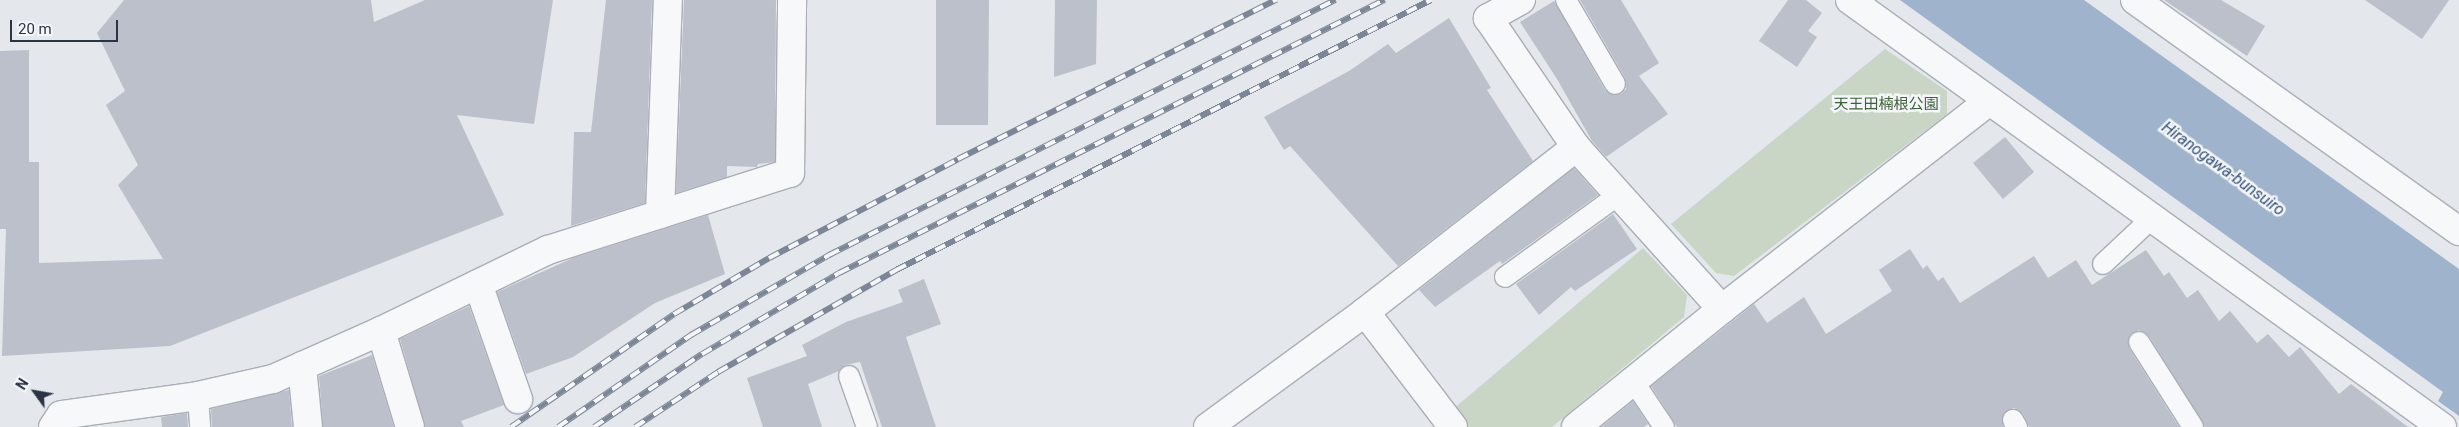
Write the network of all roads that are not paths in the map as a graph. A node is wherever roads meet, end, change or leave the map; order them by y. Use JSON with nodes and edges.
{"nodes":[{"id":1,"x":668,"y":0,"type":"edge"},
{"id":2,"x":792,"y":0,"type":"edge"},
{"id":3,"x":1521,"y":0,"type":"edge"},
{"id":4,"x":1566,"y":0,"type":"edge"},
{"id":5,"x":1850,"y":0,"type":"edge"},
{"id":6,"x":2135,"y":0,"type":"edge"},
{"id":7,"x":1615,"y":84,"type":"dead end"},
{"id":8,"x":1988,"y":102,"type":"junction"},
{"id":9,"x":1576,"y":146,"type":"junction"},
{"id":10,"x":1618,"y":196,"type":"junction"},
{"id":11,"x":660,"y":214,"type":"junction"},
{"id":12,"x":2152,"y":220,"type":"junction"},
{"id":13,"x":2459,"y":231,"type":"edge"},
{"id":14,"x":2103,"y":264,"type":"dead end"},
{"id":15,"x":1505,"y":277,"type":"dead end"},
{"id":16,"x":478,"y":284,"type":"junction"},
{"id":17,"x":1722,"y":309,"type":"junction"},
{"id":18,"x":1365,"y":312,"type":"junction"},
{"id":19,"x":381,"y":331,"type":"junction"},
{"id":20,"x":2139,"y":342,"type":"dead end"},
{"id":21,"x":302,"y":366,"type":"junction"},
{"id":22,"x":849,"y":376,"type":"dead end"},
{"id":23,"x":1634,"y":382,"type":"junction"},
{"id":24,"x":198,"y":396,"type":"junction"},
{"id":25,"x":518,"y":399,"type":"dead end"},
{"id":26,"x":2459,"y":424,"type":"edge"},
{"id":27,"x":53,"y":427,"type":"edge"},
{"id":28,"x":200,"y":427,"type":"edge"},
{"id":29,"x":308,"y":427,"type":"edge"},
{"id":30,"x":410,"y":427,"type":"edge"},
{"id":31,"x":867,"y":427,"type":"edge"},
{"id":32,"x":1208,"y":427,"type":"edge"},
{"id":33,"x":1453,"y":427,"type":"edge"},
{"id":34,"x":1576,"y":427,"type":"edge"},
{"id":35,"x":1664,"y":427,"type":"edge"},
{"id":36,"x":2193,"y":427,"type":"edge"},
{"id":37,"x":2442,"y":427,"type":"edge"},
{"id":38,"x":2456,"y":427,"type":"edge"}],
"edges":[{"from":1,"to":11,"type":"street"},
{"from":2,"to":11,"type":"street"},
{"from":3,"to":9,"type":"street"},
{"from":4,"to":7,"type":"lane"},
{"from":5,"to":8,"type":"street"},
{"from":6,"to":13,"type":"street"},
{"from":8,"to":12,"type":"street"},
{"from":8,"to":17,"type":"street"},
{"from":9,"to":10,"type":"street"},
{"from":9,"to":18,"type":"street"},
{"from":10,"to":15,"type":"lane"},
{"from":10,"to":17,"type":"street"},
{"from":11,"to":16,"type":"street"},
{"from":12,"to":14,"type":"lane"},
{"from":12,"to":37,"type":"street"},
{"from":16,"to":19,"type":"street"},
{"from":16,"to":25,"type":"street"},
{"from":17,"to":23,"type":"street"},
{"from":18,"to":32,"type":"street"},
{"from":18,"to":33,"type":"street"},
{"from":19,"to":21,"type":"street"},
{"from":19,"to":30,"type":"street"},
{"from":20,"to":36,"type":"lane"},
{"from":21,"to":24,"type":"street"},
{"from":21,"to":29,"type":"street"},
{"from":22,"to":31,"type":"lane"},
{"from":23,"to":34,"type":"street"},
{"from":23,"to":35,"type":"lane"},
{"from":24,"to":27,"type":"street"},
{"from":24,"to":28,"type":"lane"},
{"from":26,"to":38,"type":"street"}]}
